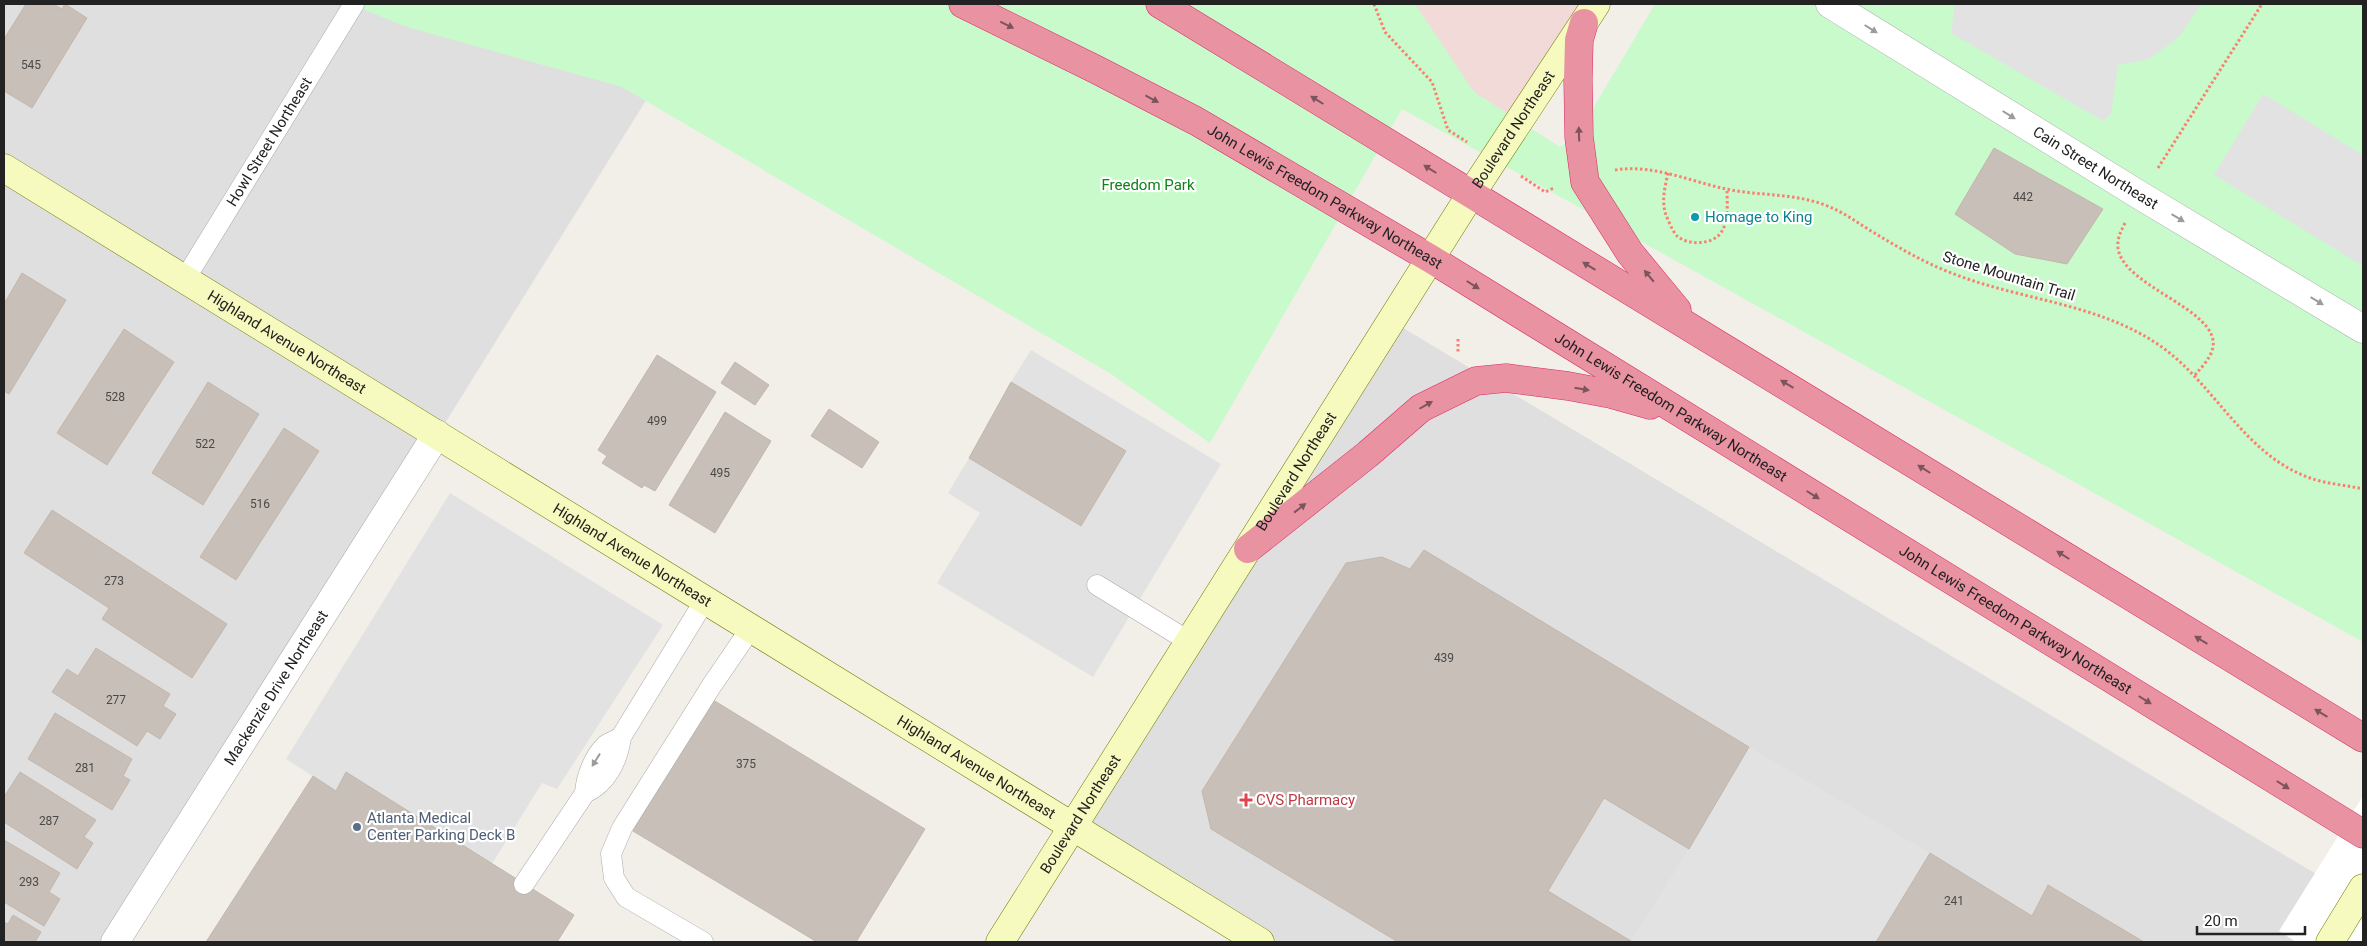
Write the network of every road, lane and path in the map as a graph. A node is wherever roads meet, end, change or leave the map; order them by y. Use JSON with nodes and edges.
{"nodes":[{"id":1,"x":354,"y":4,"type":"edge"},
{"id":2,"x":963,"y":4,"type":"edge"},
{"id":3,"x":1160,"y":4,"type":"edge"},
{"id":4,"x":1374,"y":4,"type":"edge"},
{"id":5,"x":1830,"y":4,"type":"edge"},
{"id":6,"x":1590,"y":14,"type":"edge"},
{"id":7,"x":1448,"y":130,"type":"dead end"},
{"id":8,"x":4,"y":168,"type":"edge"},
{"id":9,"x":1607,"y":171,"type":"dead end"},
{"id":10,"x":1668,"y":173,"type":"junction"},
{"id":11,"x":1727,"y":189,"type":"junction"},
{"id":12,"x":1472,"y":194,"type":"junction"},
{"id":13,"x":1431,"y":260,"type":"junction"},
{"id":14,"x":184,"y":279,"type":"junction"},
{"id":15,"x":1691,"y":327,"type":"junction"},
{"id":16,"x":2363,"y":329,"type":"edge"},
{"id":17,"x":1682,"y":414,"type":"junction"},
{"id":18,"x":437,"y":434,"type":"junction"},
{"id":19,"x":2363,"y":489,"type":"edge"},
{"id":20,"x":1248,"y":549,"type":"junction"},
{"id":21,"x":1097,"y":586,"type":"dead end"},
{"id":22,"x":705,"y":600,"type":"junction"},
{"id":23,"x":751,"y":628,"type":"junction"},
{"id":24,"x":1190,"y":642,"type":"junction"},
{"id":25,"x":2363,"y":738,"type":"edge"},
{"id":26,"x":1074,"y":826,"type":"junction"},
{"id":27,"x":2363,"y":834,"type":"edge"},
{"id":28,"x":524,"y":884,"type":"dead end"},
{"id":29,"x":2363,"y":888,"type":"edge"},
{"id":30,"x":115,"y":942,"type":"edge"},
{"id":31,"x":703,"y":942,"type":"edge"},
{"id":32,"x":1000,"y":942,"type":"edge"},
{"id":33,"x":1260,"y":942,"type":"edge"},
{"id":34,"x":2330,"y":942,"type":"edge"}],
"edges":[{"from":1,"to":14,"type":"lane","name":"Howl Street Northeast"},
{"from":2,"to":13,"type":"highway","name":"John Lewis Freedom Parkway Northeast","one_way":true},
{"from":12,"to":3,"type":"highway","one_way":true},
{"from":4,"to":7,"type":"path"},
{"from":5,"to":16,"type":"street","name":"Cain Street Northeast","one_way":true},
{"from":6,"to":12,"type":"main road","name":"Boulevard Northeast"},
{"from":15,"to":6,"type":"highway","one_way":true},
{"from":8,"to":14,"type":"main road","name":"Highland Avenue Northeast"},
{"from":9,"to":10,"type":"path","name":"Stone Mountain Trail"},
{"from":10,"to":11,"type":"path","name":"Stone Mountain Trail"},
{"from":10,"to":11,"type":"path"},
{"from":11,"to":19,"type":"path","name":"Stone Mountain Trail"},
{"from":12,"to":13,"type":"main road","name":"Boulevard Northeast"},
{"from":15,"to":12,"type":"highway","one_way":true},
{"from":13,"to":17,"type":"highway","name":"John Lewis Freedom Parkway Northeast","one_way":true},
{"from":13,"to":20,"type":"main road","name":"Boulevard Northeast"},
{"from":14,"to":18,"type":"main road","name":"Highland Avenue Northeast"},
{"from":25,"to":15,"type":"highway","one_way":true},
{"from":20,"to":17,"type":"highway","one_way":true},
{"from":17,"to":27,"type":"highway","name":"John Lewis Freedom Parkway Northeast","one_way":true},
{"from":18,"to":22,"type":"main road","name":"Highland Avenue Northeast"},
{"from":18,"to":30,"type":"street","name":"Mackenzie Drive Northeast"},
{"from":20,"to":24,"type":"main road","name":"Boulevard Northeast"},
{"from":21,"to":24,"type":"lane"},
{"from":22,"to":23,"type":"main road","name":"Highland Avenue Northeast"},
{"from":22,"to":28,"type":"lane"},
{"from":23,"to":26,"type":"main road","name":"Highland Avenue Northeast"},
{"from":23,"to":31,"type":"lane"},
{"from":24,"to":26,"type":"main road","name":"Boulevard Northeast"},
{"from":26,"to":32,"type":"main road","name":"Boulevard Northeast"},
{"from":26,"to":33,"type":"main road","name":"Highland Avenue Northeast"},
{"from":29,"to":34,"type":"main road"}]}
